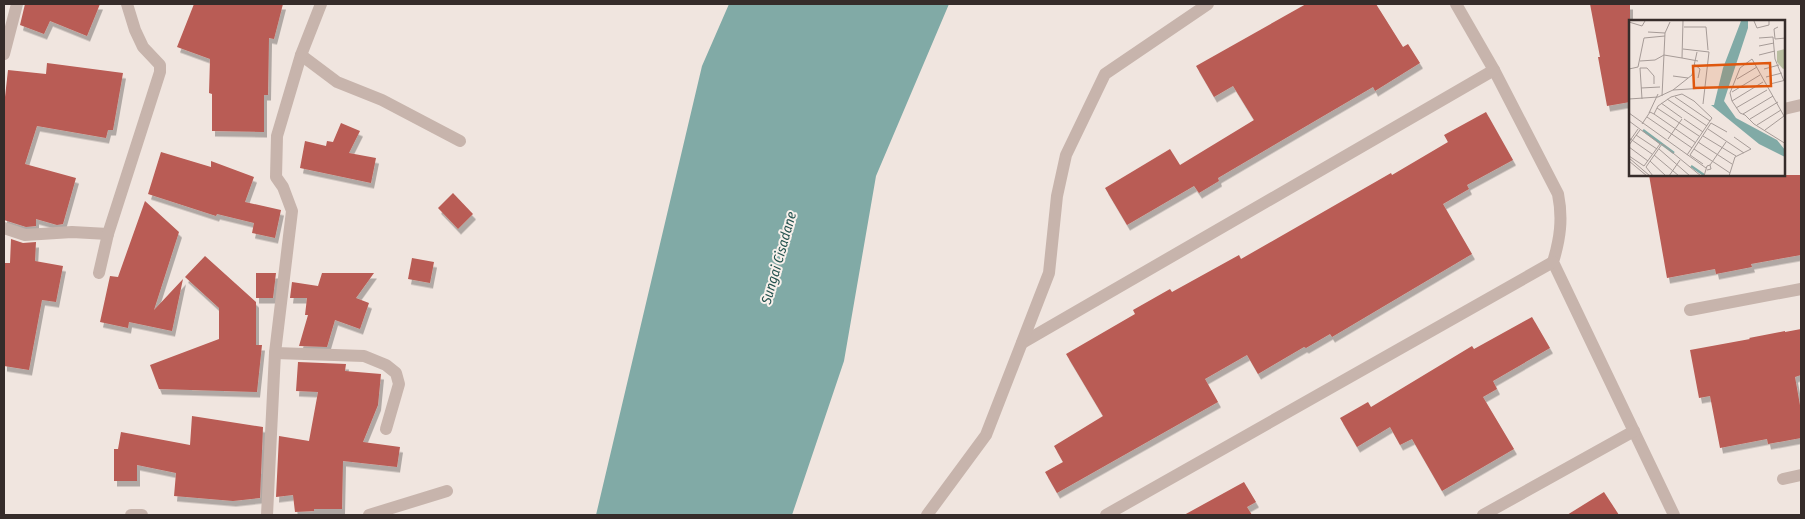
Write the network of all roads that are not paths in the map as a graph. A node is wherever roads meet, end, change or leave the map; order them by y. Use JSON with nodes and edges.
{"nodes":[{"id":1,"x":17,"y":4,"type":"edge"},
{"id":2,"x":127,"y":4,"type":"edge"},
{"id":3,"x":321,"y":4,"type":"edge"},
{"id":4,"x":1208,"y":4,"type":"edge"},
{"id":5,"x":1456,"y":4,"type":"edge"},
{"id":6,"x":4,"y":54,"type":"edge"},
{"id":7,"x":301,"y":55,"type":"junction"},
{"id":8,"x":1494,"y":70,"type":"junction"},
{"id":9,"x":1801,"y":105,"type":"edge"},
{"id":10,"x":1785,"y":109,"type":"edge"},
{"id":11,"x":460,"y":141,"type":"dead end"},
{"id":12,"x":4,"y":228,"type":"edge"},
{"id":13,"x":108,"y":234,"type":"junction"},
{"id":14,"x":1553,"y":262,"type":"junction"},
{"id":15,"x":99,"y":273,"type":"dead end"},
{"id":16,"x":1801,"y":289,"type":"edge"},
{"id":17,"x":1690,"y":310,"type":"dead end"},
{"id":18,"x":1022,"y":343,"type":"junction"},
{"id":19,"x":275,"y":353,"type":"junction"},
{"id":20,"x":386,"y":429,"type":"dead end"},
{"id":21,"x":1634,"y":431,"type":"junction"},
{"id":22,"x":1801,"y":475,"type":"edge"},
{"id":23,"x":1783,"y":479,"type":"dead end"},
{"id":24,"x":447,"y":491,"type":"dead end"},
{"id":25,"x":131,"y":515,"type":"edge"},
{"id":26,"x":142,"y":515,"type":"edge"},
{"id":27,"x":266,"y":515,"type":"edge"},
{"id":28,"x":369,"y":515,"type":"edge"},
{"id":29,"x":927,"y":515,"type":"edge"},
{"id":30,"x":1106,"y":515,"type":"edge"},
{"id":31,"x":1483,"y":515,"type":"edge"},
{"id":32,"x":1674,"y":515,"type":"edge"}],
"edges":[{"from":1,"to":6,"type":"street"},
{"from":2,"to":13,"type":"street"},
{"from":3,"to":7,"type":"street"},
{"from":4,"to":18,"type":"street"},
{"from":5,"to":8,"type":"street"},
{"from":7,"to":11,"type":"street"},
{"from":7,"to":19,"type":"street"},
{"from":8,"to":14,"type":"street"},
{"from":8,"to":18,"type":"street"},
{"from":9,"to":10,"type":"street"},
{"from":12,"to":13,"type":"street"},
{"from":13,"to":15,"type":"street"},
{"from":14,"to":21,"type":"street"},
{"from":14,"to":30,"type":"street"},
{"from":16,"to":17,"type":"street"},
{"from":18,"to":29,"type":"street"},
{"from":19,"to":20,"type":"street"},
{"from":19,"to":27,"type":"street"},
{"from":21,"to":31,"type":"street"},
{"from":21,"to":32,"type":"street"},
{"from":22,"to":23,"type":"street"},
{"from":24,"to":28,"type":"street"},
{"from":25,"to":26,"type":"street"}]}
